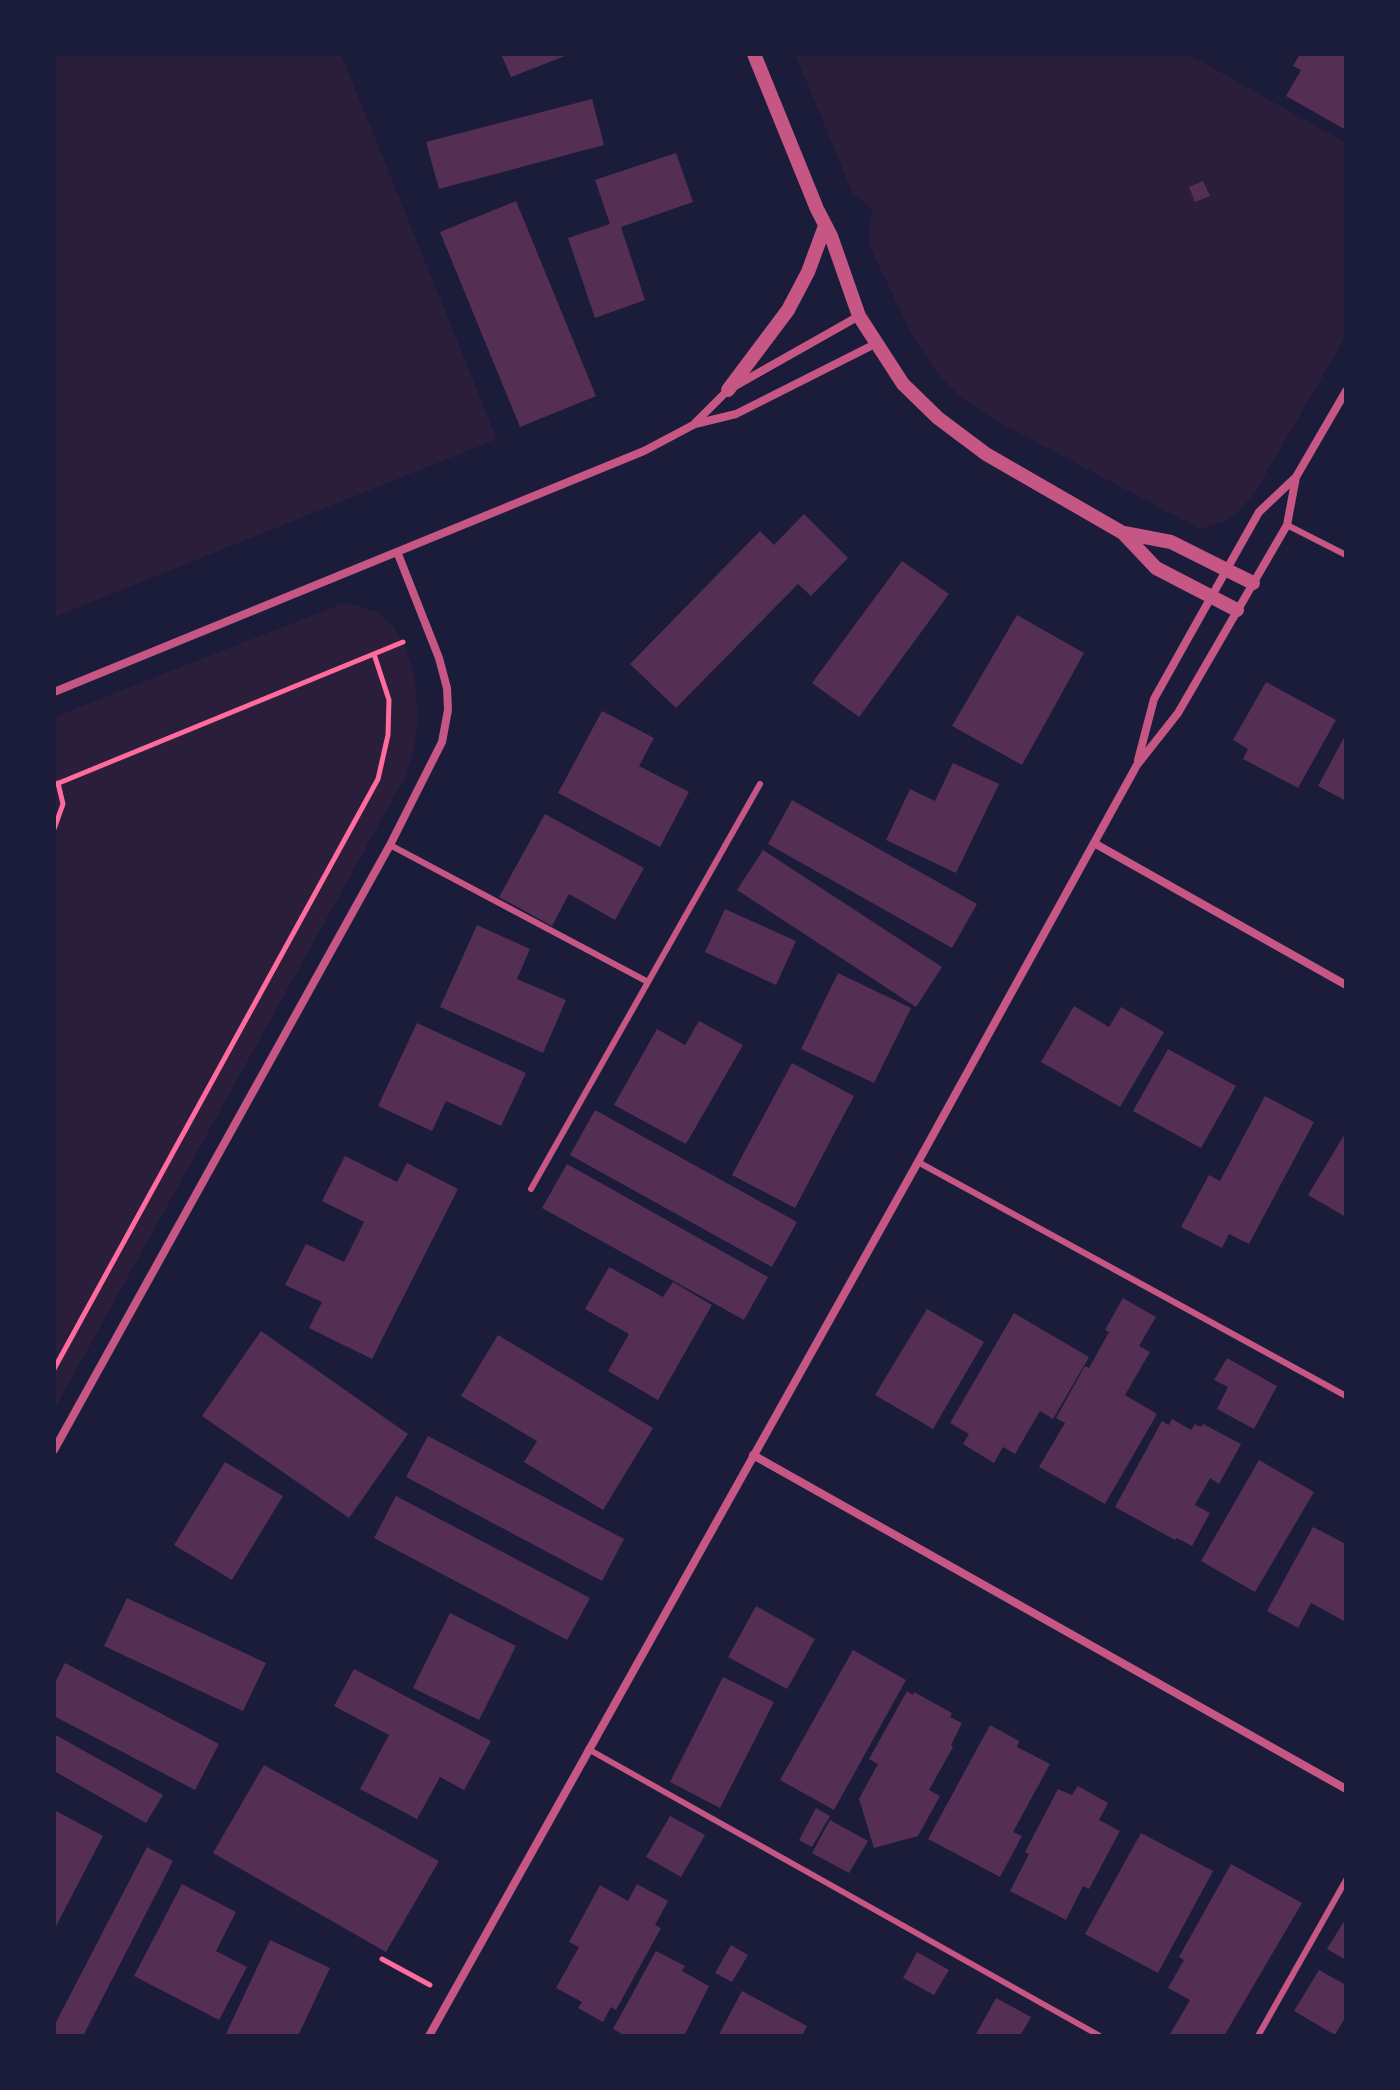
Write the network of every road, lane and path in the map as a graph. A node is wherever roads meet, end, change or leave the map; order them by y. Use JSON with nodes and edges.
{"nodes":[{"id":1,"x":754,"y":54,"type":"edge"},
{"id":2,"x":825,"y":226,"type":"junction"},
{"id":3,"x":859,"y":316,"type":"junction"},
{"id":4,"x":878,"y":343,"type":"junction"},
{"id":5,"x":728,"y":390,"type":"junction"},
{"id":6,"x":1346,"y":391,"type":"edge"},
{"id":7,"x":695,"y":424,"type":"junction"},
{"id":8,"x":1296,"y":477,"type":"junction"},
{"id":9,"x":1287,"y":525,"type":"junction"},
{"id":10,"x":1123,"y":533,"type":"junction"},
{"id":11,"x":398,"y":554,"type":"junction"},
{"id":12,"x":1346,"y":555,"type":"edge"},
{"id":13,"x":1227,"y":570,"type":"junction"},
{"id":14,"x":1253,"y":583,"type":"junction"},
{"id":15,"x":1212,"y":597,"type":"junction"},
{"id":16,"x":1237,"y":610,"type":"junction"},
{"id":17,"x":403,"y":642,"type":"dead end"},
{"id":18,"x":374,"y":654,"type":"junction"},
{"id":19,"x":54,"y":692,"type":"edge"},
{"id":20,"x":1137,"y":765,"type":"junction"},
{"id":21,"x":56,"y":784,"type":"edge"},
{"id":22,"x":760,"y":784,"type":"dead end"},
{"id":23,"x":54,"y":829,"type":"edge"},
{"id":24,"x":1094,"y":843,"type":"junction"},
{"id":25,"x":390,"y":845,"type":"junction"},
{"id":26,"x":648,"y":982,"type":"junction"},
{"id":27,"x":1346,"y":985,"type":"edge"},
{"id":28,"x":918,"y":1162,"type":"junction"},
{"id":29,"x":531,"y":1189,"type":"dead end"},
{"id":30,"x":54,"y":1369,"type":"edge"},
{"id":31,"x":1346,"y":1396,"type":"edge"},
{"id":32,"x":54,"y":1450,"type":"edge"},
{"id":33,"x":753,"y":1455,"type":"junction"},
{"id":34,"x":588,"y":1749,"type":"junction"},
{"id":35,"x":1346,"y":1789,"type":"edge"},
{"id":36,"x":1346,"y":1880,"type":"edge"},
{"id":37,"x":382,"y":1959,"type":"dead end"},
{"id":38,"x":433,"y":1987,"type":"dead end"},
{"id":39,"x":429,"y":2036,"type":"edge"},
{"id":40,"x":1100,"y":2036,"type":"edge"},
{"id":41,"x":1258,"y":2036,"type":"edge"}],
"edges":[{"from":1,"to":2,"type":"street"},
{"from":2,"to":3,"type":"street"},
{"from":2,"to":5,"type":"street"},
{"from":3,"to":4,"type":"street"},
{"from":3,"to":5,"type":"street"},
{"from":4,"to":7,"type":"street"},
{"from":4,"to":10,"type":"street"},
{"from":5,"to":7,"type":"street"},
{"from":6,"to":8,"type":"street"},
{"from":7,"to":11,"type":"street"},
{"from":8,"to":9,"type":"street"},
{"from":8,"to":13,"type":"street"},
{"from":9,"to":12,"type":"lane"},
{"from":9,"to":14,"type":"street"},
{"from":10,"to":13,"type":"street"},
{"from":10,"to":15,"type":"street"},
{"from":11,"to":19,"type":"street"},
{"from":11,"to":25,"type":"street"},
{"from":13,"to":14,"type":"street"},
{"from":13,"to":15,"type":"street"},
{"from":14,"to":16,"type":"street"},
{"from":15,"to":16,"type":"street"},
{"from":15,"to":20,"type":"street"},
{"from":16,"to":20,"type":"street"},
{"from":17,"to":18,"type":"path"},
{"from":18,"to":21,"type":"path"},
{"from":18,"to":30,"type":"path"},
{"from":20,"to":24,"type":"street"},
{"from":21,"to":23,"type":"path"},
{"from":22,"to":26,"type":"lane"},
{"from":24,"to":27,"type":"street"},
{"from":24,"to":28,"type":"street"},
{"from":25,"to":26,"type":"lane"},
{"from":25,"to":32,"type":"street"},
{"from":26,"to":29,"type":"lane"},
{"from":28,"to":31,"type":"lane"},
{"from":28,"to":33,"type":"street"},
{"from":33,"to":34,"type":"street"},
{"from":33,"to":35,"type":"street"},
{"from":34,"to":39,"type":"street"},
{"from":34,"to":40,"type":"lane"},
{"from":36,"to":41,"type":"lane"},
{"from":37,"to":38,"type":"path"}]}
